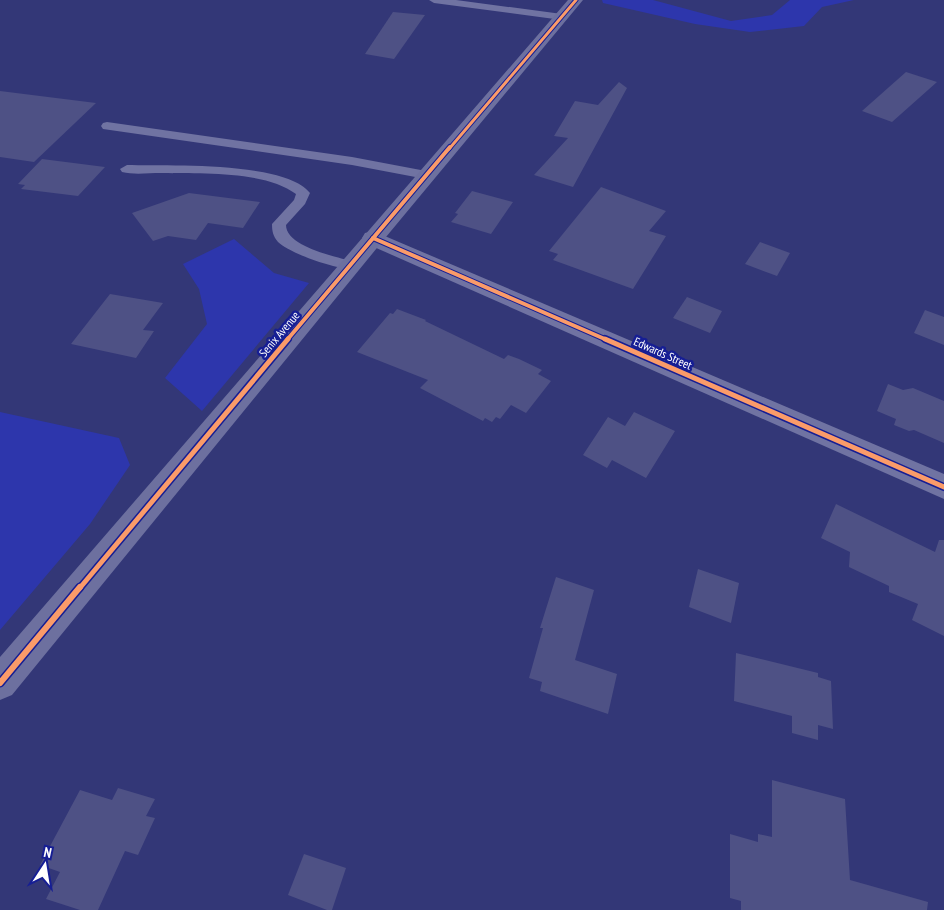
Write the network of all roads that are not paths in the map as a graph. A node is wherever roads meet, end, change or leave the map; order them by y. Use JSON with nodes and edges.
{"nodes":[{"id":1,"x":434,"y":0,"type":"edge"},
{"id":2,"x":569,"y":9,"type":"edge"},
{"id":3,"x":107,"y":126,"type":"dead end"},
{"id":4,"x":127,"y":169,"type":"dead end"},
{"id":5,"x":426,"y":176,"type":"junction"},
{"id":6,"x":373,"y":238,"type":"junction"},
{"id":7,"x":350,"y":265,"type":"junction"},
{"id":8,"x":944,"y":487,"type":"edge"},
{"id":9,"x":0,"y":683,"type":"edge"}],
"edges":[{"from":1,"to":2,"type":"lane"},
{"from":2,"to":5,"type":"street","name":"Senix Avenue"},
{"from":3,"to":5,"type":"lane"},
{"from":4,"to":7,"type":"lane"},
{"from":5,"to":6,"type":"street","name":"Senix Avenue"},
{"from":6,"to":7,"type":"street","name":"Senix Avenue"},
{"from":6,"to":8,"type":"street","name":"Edwards Street"},
{"from":7,"to":9,"type":"street","name":"Senix Avenue"}]}
